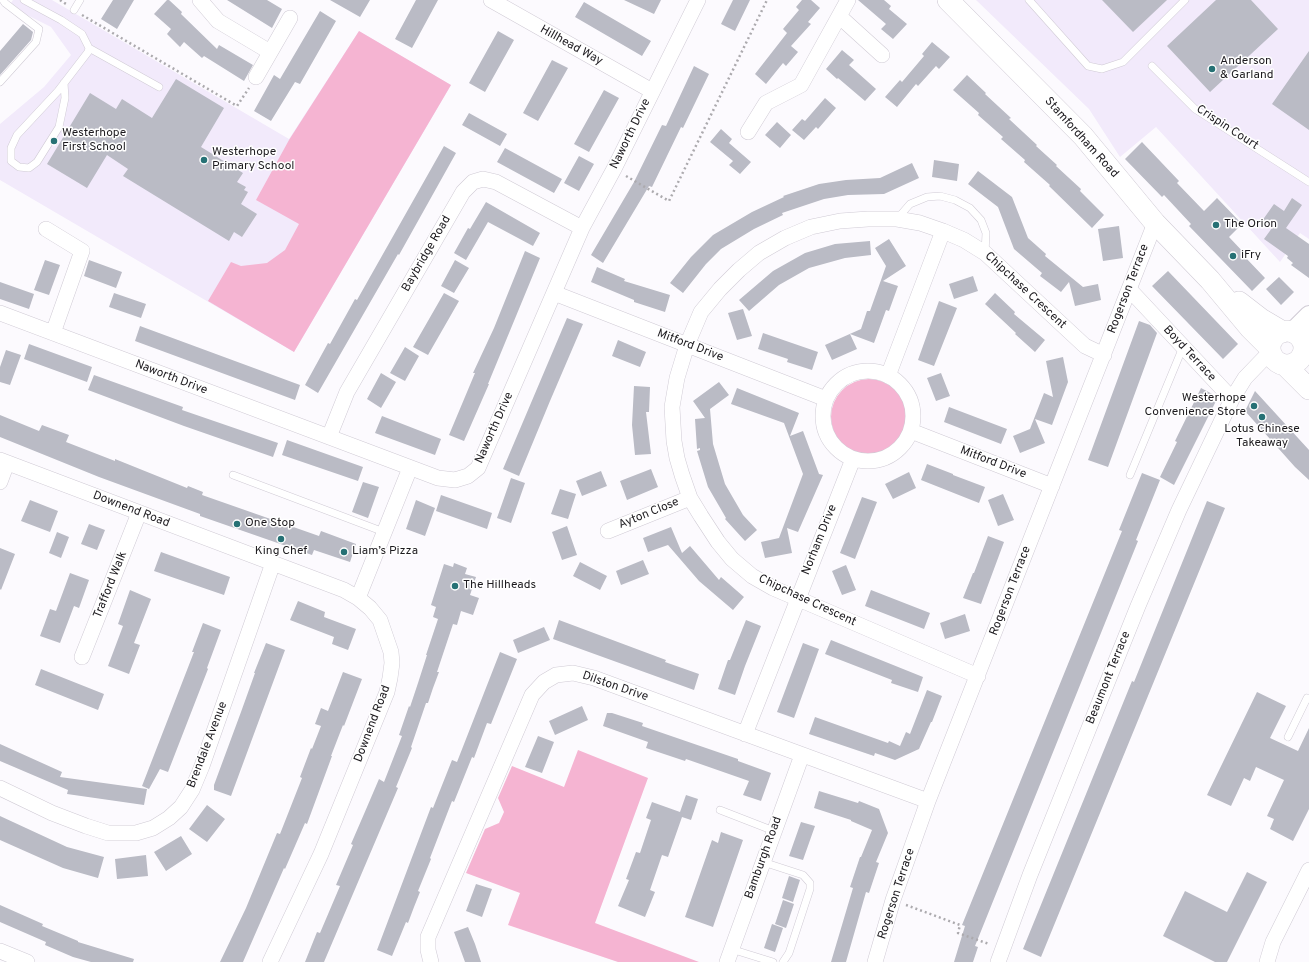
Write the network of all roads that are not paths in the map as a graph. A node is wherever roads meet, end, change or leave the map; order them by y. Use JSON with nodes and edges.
{"nodes":[{"id":1,"x":3,"y":0,"type":"edge"},
{"id":2,"x":24,"y":0,"type":"edge"},
{"id":3,"x":80,"y":0,"type":"edge"},
{"id":4,"x":200,"y":0,"type":"edge"},
{"id":5,"x":490,"y":0,"type":"edge"},
{"id":6,"x":698,"y":0,"type":"edge"},
{"id":7,"x":848,"y":0,"type":"edge"},
{"id":8,"x":948,"y":0,"type":"edge"},
{"id":9,"x":1029,"y":0,"type":"edge"},
{"id":10,"x":1185,"y":0,"type":"edge"},
{"id":11,"x":74,"y":10,"type":"road end"},
{"id":12,"x":839,"y":16,"type":"junction"},
{"id":13,"x":290,"y":18,"type":"dead end"},
{"id":14,"x":88,"y":48,"type":"junction"},
{"id":15,"x":270,"y":52,"type":"junction"},
{"id":16,"x":882,"y":55,"type":"dead end"},
{"id":17,"x":1152,"y":66,"type":"dead end"},
{"id":18,"x":256,"y":77,"type":"road end"},
{"id":19,"x":0,"y":82,"type":"edge"},
{"id":20,"x":64,"y":83,"type":"junction"},
{"id":21,"x":158,"y":87,"type":"dead end"},
{"id":22,"x":652,"y":91,"type":"junction"},
{"id":23,"x":748,"y":132,"type":"dead end"},
{"id":24,"x":1309,"y":182,"type":"edge"},
{"id":25,"x":897,"y":219,"type":"junction"},
{"id":26,"x":1155,"y":223,"type":"junction"},
{"id":27,"x":582,"y":228,"type":"junction"},
{"id":28,"x":46,"y":229,"type":"dead end"},
{"id":29,"x":943,"y":231,"type":"junction"},
{"id":30,"x":985,"y":253,"type":"junction"},
{"id":31,"x":1129,"y":289,"type":"junction"},
{"id":32,"x":554,"y":293,"type":"junction"},
{"id":33,"x":0,"y":313,"type":"edge"},
{"id":34,"x":1309,"y":315,"type":"edge"},
{"id":35,"x":53,"y":333,"type":"junction"},
{"id":36,"x":687,"y":345,"type":"junction"},
{"id":37,"x":1183,"y":347,"type":"junction"},
{"id":38,"x":1289,"y":347,"type":"edge"},
{"id":39,"x":1104,"y":355,"type":"junction"},
{"id":40,"x":888,"y":376,"type":"junction"},
{"id":41,"x":1309,"y":389,"type":"edge"},
{"id":42,"x":826,"y":399,"type":"junction"},
{"id":43,"x":1232,"y":400,"type":"junction"},
{"id":44,"x":911,"y":431,"type":"junction"},
{"id":45,"x":329,"y":437,"type":"junction"},
{"id":46,"x":853,"y":459,"type":"junction"},
{"id":47,"x":4,"y":462,"type":"edge"},
{"id":48,"x":410,"y":468,"type":"junction"},
{"id":49,"x":233,"y":475,"type":"dead end"},
{"id":50,"x":1130,"y":475,"type":"dead end"},
{"id":51,"x":0,"y":482,"type":"edge"},
{"id":52,"x":1052,"y":486,"type":"junction"},
{"id":53,"x":690,"y":498,"type":"junction"},
{"id":54,"x":139,"y":513,"type":"junction"},
{"id":55,"x":608,"y":531,"type":"dead end"},
{"id":56,"x":384,"y":532,"type":"junction"},
{"id":57,"x":273,"y":564,"type":"junction"},
{"id":58,"x":358,"y":598,"type":"junction"},
{"id":59,"x":797,"y":599,"type":"junction"},
{"id":60,"x":82,"y":657,"type":"dead end"},
{"id":61,"x":978,"y":676,"type":"junction"},
{"id":62,"x":1309,"y":699,"type":"edge"},
{"id":63,"x":745,"y":734,"type":"junction"},
{"id":64,"x":1288,"y":737,"type":"dead end"},
{"id":65,"x":802,"y":755,"type":"junction"},
{"id":66,"x":0,"y":788,"type":"edge"},
{"id":67,"x":928,"y":801,"type":"junction"},
{"id":68,"x":720,"y":810,"type":"dead end"},
{"id":69,"x":774,"y":831,"type":"junction"},
{"id":70,"x":762,"y":862,"type":"junction"},
{"id":71,"x":1309,"y":870,"type":"edge"},
{"id":72,"x":0,"y":951,"type":"edge"},
{"id":73,"x":729,"y":955,"type":"edge"},
{"id":74,"x":1000,"y":956,"type":"edge"},
{"id":75,"x":27,"y":962,"type":"edge"},
{"id":76,"x":270,"y":962,"type":"edge"},
{"id":77,"x":431,"y":962,"type":"edge"},
{"id":78,"x":773,"y":962,"type":"edge"},
{"id":79,"x":783,"y":962,"type":"edge"},
{"id":80,"x":876,"y":962,"type":"edge"},
{"id":81,"x":1267,"y":962,"type":"edge"}],
"edges":[{"from":1,"to":19,"type":"lane"},
{"from":2,"to":14,"type":"lane"},
{"from":3,"to":11,"type":"lane"},
{"from":4,"to":15,"type":"street"},
{"from":5,"to":22,"type":"street","name":"Hillhead Way"},
{"from":6,"to":22,"type":"street","name":"Naworth Drive"},
{"from":7,"to":12,"type":"street"},
{"from":8,"to":26,"type":"main road","name":"Stamfordham Road"},
{"from":9,"to":10,"type":"lane"},
{"from":12,"to":16,"type":"street"},
{"from":12,"to":23,"type":"street"},
{"from":13,"to":15,"type":"street"},
{"from":14,"to":20,"type":"lane"},
{"from":14,"to":21,"type":"lane"},
{"from":15,"to":18,"type":"street"},
{"from":17,"to":24,"type":"lane","name":"Crispin Court"},
{"from":20,"to":20,"type":"lane"},
{"from":22,"to":27,"type":"street","name":"Naworth Drive"},
{"from":25,"to":29,"type":"street","name":"Chipchase Crescent"},
{"from":25,"to":30,"type":"lane"},
{"from":25,"to":36,"type":"street","name":"Chipchase Crescent"},
{"from":26,"to":31,"type":"street","name":"Rogerson Terrace"},
{"from":26,"to":38,"type":"main road","name":"Stamfordham Road"},
{"from":27,"to":32,"type":"street","name":"Naworth Drive"},
{"from":27,"to":45,"type":"street","name":"Baybridge Road"},
{"from":28,"to":35,"type":"street"},
{"from":29,"to":30,"type":"street","name":"Chipchase Crescent"},
{"from":29,"to":40,"type":"street"},
{"from":30,"to":39,"type":"street","name":"Chipchase Crescent"},
{"from":31,"to":37,"type":"street","name":"Boyd Terrace"},
{"from":31,"to":39,"type":"street","name":"Rogerson Terrace"},
{"from":32,"to":36,"type":"street","name":"Mitford Drive"},
{"from":32,"to":48,"type":"street","name":"Naworth Drive"},
{"from":33,"to":35,"type":"street","name":"Naworth Drive"},
{"from":34,"to":38,"type":"street"},
{"from":35,"to":45,"type":"street","name":"Naworth Drive"},
{"from":36,"to":42,"type":"street","name":"Mitford Drive"},
{"from":36,"to":53,"type":"street","name":"Chipchase Crescent"},
{"from":37,"to":43,"type":"street","name":"Boyd Terrace"},
{"from":37,"to":50,"type":"lane"},
{"from":38,"to":41,"type":"main road","name":"Stamfordham Road"},
{"from":38,"to":43,"type":"street"},
{"from":39,"to":52,"type":"street","name":"Rogerson Terrace"},
{"from":40,"to":42,"type":"street"},
{"from":40,"to":44,"type":"street"},
{"from":42,"to":46,"type":"street"},
{"from":43,"to":74,"type":"street","name":"Beaumont Terrace"},
{"from":44,"to":46,"type":"street"},
{"from":44,"to":52,"type":"street","name":"Mitford Drive"},
{"from":45,"to":48,"type":"street","name":"Naworth Drive"},
{"from":46,"to":59,"type":"street","name":"Norham Drive"},
{"from":47,"to":51,"type":"street"},
{"from":47,"to":54,"type":"street","name":"Downend Road"},
{"from":48,"to":56,"type":"street"},
{"from":49,"to":56,"type":"lane"},
{"from":52,"to":61,"type":"street","name":"Rogerson Terrace"},
{"from":53,"to":55,"type":"street","name":"Ayton Close"},
{"from":53,"to":59,"type":"street","name":"Chipchase Crescent"},
{"from":54,"to":57,"type":"street","name":"Downend Road"},
{"from":54,"to":60,"type":"street","name":"Trafford Walk"},
{"from":56,"to":58,"type":"street"},
{"from":57,"to":58,"type":"street","name":"Downend Road"},
{"from":57,"to":66,"type":"street","name":"Brendale Avenue"},
{"from":58,"to":76,"type":"street","name":"Downend Road"},
{"from":59,"to":61,"type":"street","name":"Chipchase Crescent"},
{"from":59,"to":63,"type":"street","name":"Norham Drive"},
{"from":61,"to":67,"type":"street","name":"Rogerson Terrace"},
{"from":62,"to":64,"type":"lane"},
{"from":63,"to":65,"type":"street","name":"Dilston Drive"},
{"from":63,"to":77,"type":"street","name":"Dilston Drive"},
{"from":65,"to":67,"type":"street","name":"Dilston Drive"},
{"from":65,"to":69,"type":"street","name":"Bamburgh Road"},
{"from":67,"to":80,"type":"street","name":"Rogerson Terrace"},
{"from":68,"to":69,"type":"lane"},
{"from":69,"to":70,"type":"street","name":"Bamburgh Road"},
{"from":70,"to":73,"type":"street","name":"Bamburgh Road"},
{"from":70,"to":79,"type":"lane"},
{"from":71,"to":81,"type":"street"},
{"from":72,"to":75,"type":"street"},
{"from":73,"to":78,"type":"lane"}]}
